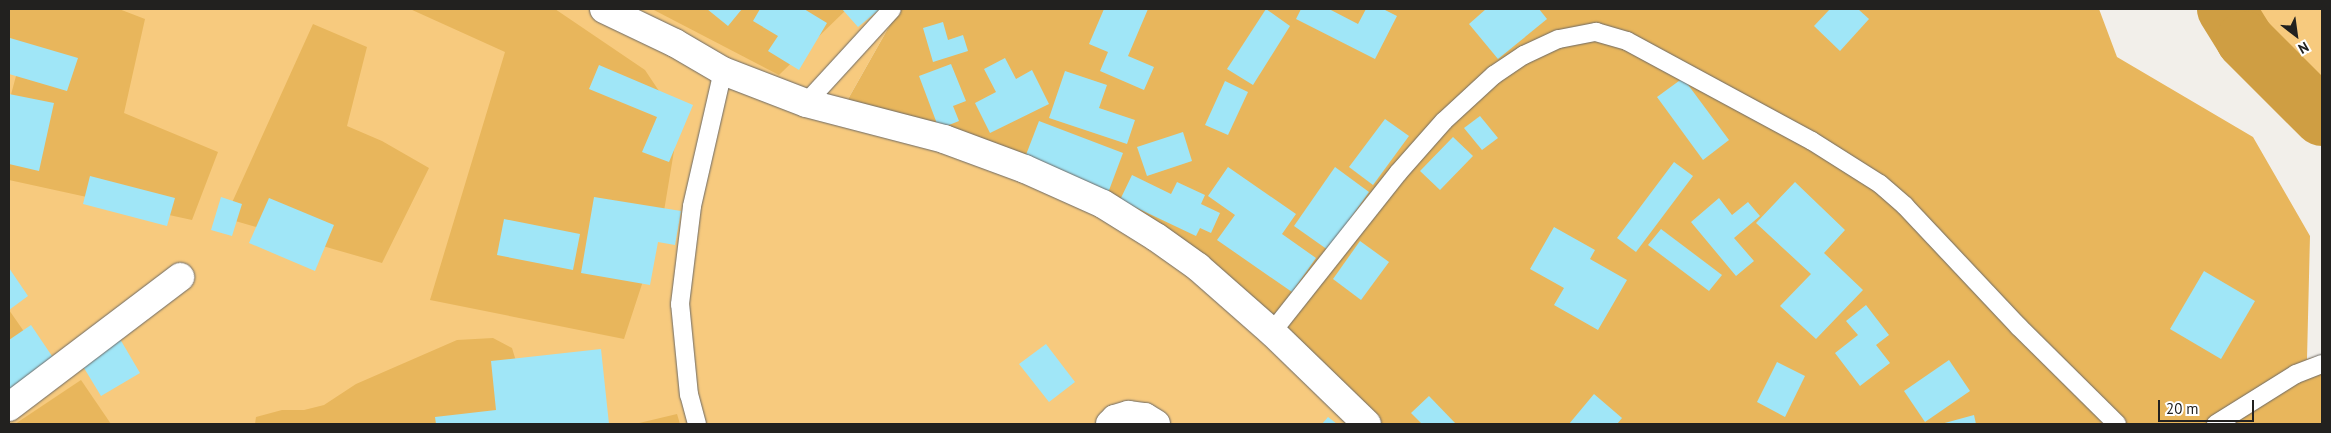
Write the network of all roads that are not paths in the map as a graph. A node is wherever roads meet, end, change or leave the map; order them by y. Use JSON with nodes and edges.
{"nodes":[{"id":1,"x":604,"y":9,"type":"edge"},
{"id":2,"x":892,"y":9,"type":"edge"},
{"id":3,"x":723,"y":72,"type":"junction"},
{"id":4,"x":806,"y":102,"type":"junction"},
{"id":5,"x":180,"y":277,"type":"dead end"},
{"id":6,"x":1272,"y":332,"type":"junction"},
{"id":7,"x":2322,"y":364,"type":"edge"},
{"id":8,"x":9,"y":407,"type":"edge"},
{"id":9,"x":697,"y":424,"type":"edge"},
{"id":10,"x":1110,"y":424,"type":"edge"},
{"id":11,"x":1156,"y":424,"type":"edge"},
{"id":12,"x":1367,"y":424,"type":"edge"},
{"id":13,"x":2117,"y":424,"type":"edge"},
{"id":14,"x":2216,"y":424,"type":"edge"}],
"edges":[{"from":1,"to":3,"type":"street"},
{"from":2,"to":4,"type":"lane"},
{"from":3,"to":4,"type":"street"},
{"from":3,"to":9,"type":"lane"},
{"from":4,"to":6,"type":"street"},
{"from":5,"to":8,"type":"street"},
{"from":6,"to":12,"type":"street"},
{"from":6,"to":13,"type":"lane"},
{"from":7,"to":14,"type":"lane"},
{"from":10,"to":11,"type":"street"}]}
